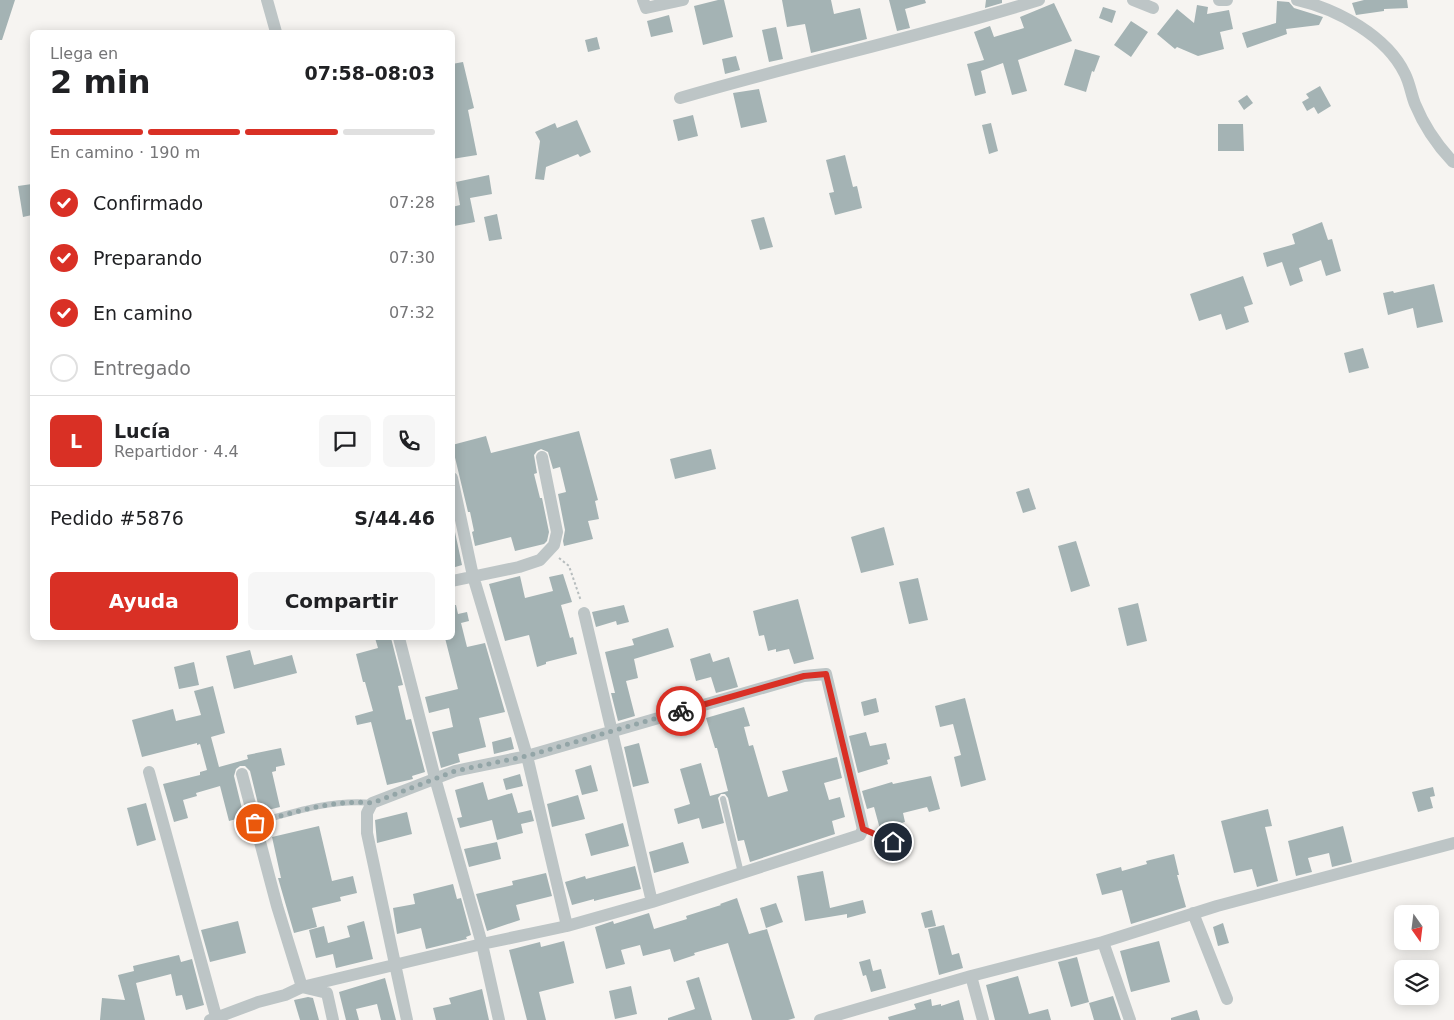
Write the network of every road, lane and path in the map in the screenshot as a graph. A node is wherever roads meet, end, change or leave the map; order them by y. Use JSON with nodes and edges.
{"nodes":[{"id":1,"x":267,"y":0,"type":"edge"},
{"id":2,"x":643,"y":0,"type":"edge"},
{"id":3,"x":683,"y":0,"type":"edge"},
{"id":4,"x":1039,"y":0,"type":"edge"},
{"id":5,"x":1133,"y":0,"type":"edge"},
{"id":6,"x":1219,"y":0,"type":"edge"},
{"id":7,"x":1227,"y":0,"type":"edge"},
{"id":8,"x":1297,"y":0,"type":"edge"},
{"id":9,"x":1153,"y":8,"type":"dead end"},
{"id":10,"x":275,"y":30,"type":"edge"},
{"id":11,"x":680,"y":98,"type":"dead end"},
{"id":12,"x":1452,"y":162,"type":"dead end"},
{"id":13,"x":542,"y":458,"type":"dead end"},
{"id":14,"x":455,"y":492,"type":"edge"},
{"id":15,"x":549,"y":550,"type":"junction"},
{"id":16,"x":473,"y":576,"type":"junction"},
{"id":17,"x":455,"y":579,"type":"edge"},
{"id":18,"x":584,"y":613,"type":"joint"},
{"id":19,"x":400,"y":640,"type":"edge"},
{"id":20,"x":611,"y":732,"type":"junction"},
{"id":21,"x":527,"y":756,"type":"junction"},
{"id":22,"x":149,"y":772,"type":"dead end"},
{"id":23,"x":242,"y":774,"type":"dead end"},
{"id":24,"x":435,"y":778,"type":"junction"},
{"id":25,"x":723,"y":799,"type":"dead end"},
{"id":26,"x":372,"y":803,"type":"junction"},
{"id":27,"x":255,"y":823,"type":"junction"},
{"id":28,"x":863,"y":829,"type":"junction"},
{"id":29,"x":893,"y":842,"type":"dead end"},
{"id":30,"x":1454,"y":843,"type":"edge"},
{"id":31,"x":741,"y":873,"type":"junction"},
{"id":32,"x":652,"y":902,"type":"junction"},
{"id":33,"x":1192,"y":913,"type":"junction"},
{"id":34,"x":567,"y":926,"type":"junction"},
{"id":35,"x":1102,"y":942,"type":"junction"},
{"id":36,"x":482,"y":944,"type":"junction"},
{"id":37,"x":396,"y":966,"type":"junction"},
{"id":38,"x":971,"y":976,"type":"junction"},
{"id":39,"x":302,"y":987,"type":"junction"},
{"id":40,"x":1227,"y":999,"type":"dead end"},
{"id":41,"x":214,"y":1019,"type":"edge"},
{"id":42,"x":333,"y":1020,"type":"edge"},
{"id":43,"x":407,"y":1020,"type":"edge"},
{"id":44,"x":499,"y":1020,"type":"edge"},
{"id":45,"x":820,"y":1020,"type":"edge"},
{"id":46,"x":983,"y":1020,"type":"edge"},
{"id":47,"x":1130,"y":1020,"type":"edge"}],
"edges":[{"from":1,"to":10,"type":"street"},
{"from":2,"to":3,"type":"street"},
{"from":4,"to":11,"type":"street"},
{"from":5,"to":9,"type":"street"},
{"from":6,"to":7,"type":"street"},
{"from":8,"to":12,"type":"street"},
{"from":13,"to":15,"type":"street"},
{"from":14,"to":16,"type":"street"},
{"from":15,"to":16,"type":"street"},
{"from":15,"to":18,"type":"path"},
{"from":16,"to":17,"type":"street"},
{"from":16,"to":21,"type":"street"},
{"from":18,"to":20,"type":"street"},
{"from":19,"to":24,"type":"street"},
{"from":20,"to":21,"type":"street"},
{"from":20,"to":28,"type":"street"},
{"from":20,"to":32,"type":"street"},
{"from":21,"to":24,"type":"street"},
{"from":21,"to":34,"type":"street"},
{"from":22,"to":41,"type":"street"},
{"from":23,"to":27,"type":"street"},
{"from":24,"to":26,"type":"street"},
{"from":24,"to":36,"type":"street"},
{"from":25,"to":31,"type":"lane"},
{"from":26,"to":27,"type":"lane"},
{"from":26,"to":37,"type":"street"},
{"from":27,"to":39,"type":"street"},
{"from":28,"to":29,"type":"lane"},
{"from":28,"to":31,"type":"street"},
{"from":30,"to":33,"type":"street"},
{"from":31,"to":32,"type":"street"},
{"from":32,"to":34,"type":"street"},
{"from":33,"to":35,"type":"street"},
{"from":33,"to":40,"type":"street"},
{"from":34,"to":36,"type":"street"},
{"from":35,"to":38,"type":"street"},
{"from":35,"to":47,"type":"street"},
{"from":36,"to":37,"type":"street"},
{"from":36,"to":44,"type":"street"},
{"from":37,"to":39,"type":"street"},
{"from":37,"to":43,"type":"street"},
{"from":38,"to":45,"type":"street"},
{"from":38,"to":46,"type":"street"},
{"from":39,"to":41,"type":"street"},
{"from":39,"to":42,"type":"street"}]}
